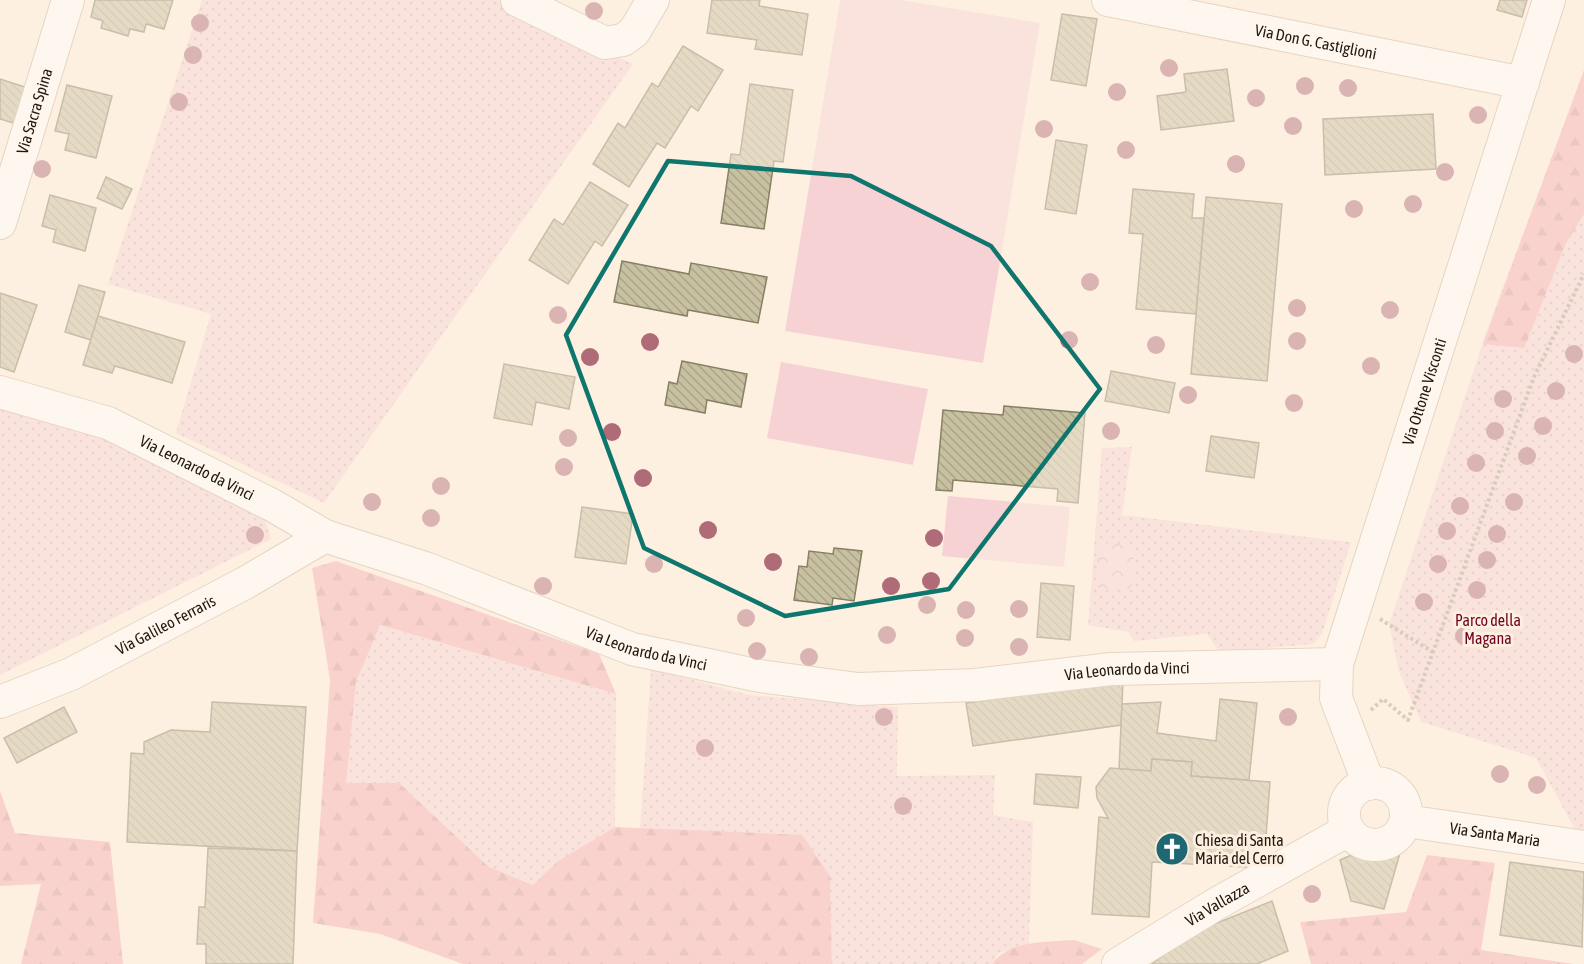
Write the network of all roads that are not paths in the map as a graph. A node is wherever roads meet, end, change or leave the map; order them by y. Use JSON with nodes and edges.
{"nodes":[{"id":1,"x":68,"y":0,"type":"edge"},
{"id":2,"x":517,"y":0,"type":"edge"},
{"id":3,"x":653,"y":0,"type":"edge"},
{"id":4,"x":1108,"y":0,"type":"edge"},
{"id":5,"x":1549,"y":0,"type":"edge"},
{"id":6,"x":1523,"y":83,"type":"junction"},
{"id":7,"x":0,"y":223,"type":"edge"},
{"id":8,"x":0,"y":392,"type":"edge"},
{"id":9,"x":325,"y":536,"type":"junction"},
{"id":10,"x":1337,"y":664,"type":"junction"},
{"id":11,"x":0,"y":702,"type":"edge"},
{"id":12,"x":1369,"y":784,"type":"junction"},
{"id":13,"x":1406,"y":821,"type":"junction"},
{"id":14,"x":1347,"y":830,"type":"junction"},
{"id":15,"x":1584,"y":847,"type":"edge"},
{"id":16,"x":1118,"y":964,"type":"edge"}],
"edges":[{"from":1,"to":7,"type":"street","name":"Via Sacra Spina"},
{"from":2,"to":3,"type":"street"},
{"from":4,"to":6,"type":"street","name":"Via Don G. Castiglioni"},
{"from":5,"to":6,"type":"street","name":"Via Ottone Visconti"},
{"from":6,"to":10,"type":"street","name":"Via Ottone Visconti"},
{"from":8,"to":9,"type":"street","name":"Via Leonardo da Vinci"},
{"from":9,"to":10,"type":"street","name":"Via Leonardo da Vinci"},
{"from":9,"to":11,"type":"street","name":"Via Galileo Ferraris"},
{"from":10,"to":12,"type":"street","name":"Via Ottone Visconti"},
{"from":12,"to":13,"type":"street"},
{"from":12,"to":14,"type":"street"},
{"from":13,"to":14,"type":"street"},
{"from":13,"to":15,"type":"street","name":"Via Santa Maria"},
{"from":14,"to":16,"type":"street","name":"Via Vallazza"}]}
